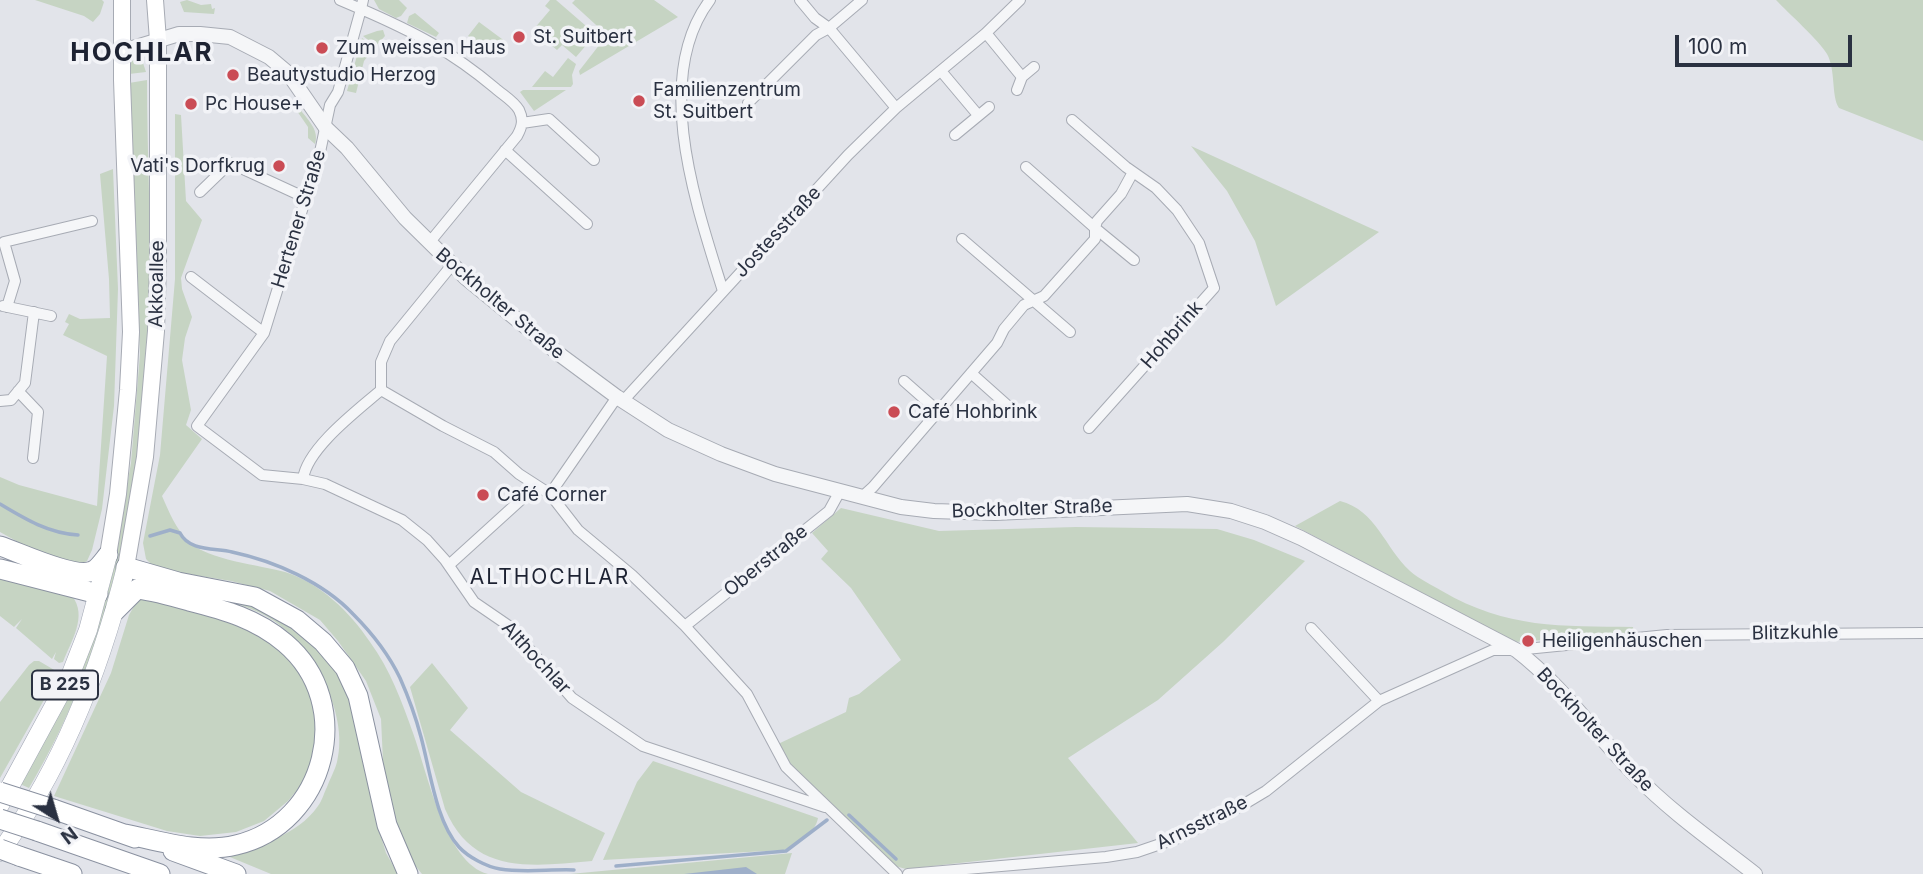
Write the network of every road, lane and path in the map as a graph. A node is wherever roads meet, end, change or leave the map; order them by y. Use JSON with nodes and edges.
{"nodes":[{"id":1,"x":122,"y":0,"type":"edge"},
{"id":2,"x":155,"y":0,"type":"edge"},
{"id":3,"x":340,"y":0,"type":"edge"},
{"id":4,"x":710,"y":0,"type":"edge"},
{"id":5,"x":800,"y":0,"type":"edge"},
{"id":6,"x":862,"y":0,"type":"edge"},
{"id":7,"x":1020,"y":0,"type":"edge"},
{"id":8,"x":362,"y":5,"type":"edge"},
{"id":9,"x":829,"y":28,"type":"junction"},
{"id":10,"x":986,"y":33,"type":"junction"},
{"id":11,"x":158,"y":40,"type":"junction"},
{"id":12,"x":122,"y":51,"type":"junction"},
{"id":13,"x":1034,"y":67,"type":"dead end"},
{"id":14,"x":941,"y":71,"type":"junction"},
{"id":15,"x":1022,"y":77,"type":"junction"},
{"id":16,"x":1017,"y":90,"type":"dead end"},
{"id":17,"x":748,"y":103,"type":"dead end"},
{"id":18,"x":896,"y":107,"type":"junction"},
{"id":19,"x":989,"y":107,"type":"dead end"},
{"id":20,"x":978,"y":115,"type":"junction"},
{"id":21,"x":1072,"y":120,"type":"dead end"},
{"id":22,"x":522,"y":123,"type":"junction"},
{"id":23,"x":326,"y":128,"type":"junction"},
{"id":24,"x":955,"y":135,"type":"dead end"},
{"id":25,"x":506,"y":150,"type":"junction"},
{"id":26,"x":594,"y":160,"type":"dead end"},
{"id":27,"x":1026,"y":167,"type":"dead end"},
{"id":28,"x":1133,"y":172,"type":"junction"},
{"id":29,"x":201,"y":192,"type":"dead end"},
{"id":30,"x":306,"y":198,"type":"junction"},
{"id":31,"x":92,"y":221,"type":"dead end"},
{"id":32,"x":587,"y":224,"type":"dead end"},
{"id":33,"x":1096,"y":228,"type":"junction"},
{"id":34,"x":962,"y":239,"type":"dead end"},
{"id":35,"x":429,"y":243,"type":"junction"},
{"id":36,"x":1134,"y":260,"type":"dead end"},
{"id":37,"x":452,"y":265,"type":"junction"},
{"id":38,"x":191,"y":276,"type":"dead end"},
{"id":39,"x":723,"y":291,"type":"junction"},
{"id":40,"x":1034,"y":301,"type":"junction"},
{"id":41,"x":3,"y":306,"type":"edge"},
{"id":42,"x":33,"y":312,"type":"junction"},
{"id":43,"x":51,"y":316,"type":"dead end"},
{"id":44,"x":1070,"y":332,"type":"dead end"},
{"id":45,"x":264,"y":333,"type":"junction"},
{"id":46,"x":971,"y":373,"type":"junction"},
{"id":47,"x":904,"y":381,"type":"dead end"},
{"id":48,"x":381,"y":390,"type":"junction"},
{"id":49,"x":18,"y":391,"type":"junction"},
{"id":50,"x":620,"y":399,"type":"junction"},
{"id":51,"x":0,"y":401,"type":"edge"},
{"id":52,"x":1008,"y":406,"type":"dead end"},
{"id":53,"x":938,"y":411,"type":"junction"},
{"id":54,"x":1089,"y":428,"type":"dead end"},
{"id":55,"x":204,"y":432,"type":"joint"},
{"id":56,"x":33,"y":458,"type":"dead end"},
{"id":57,"x":303,"y":479,"type":"junction"},
{"id":58,"x":536,"y":486,"type":"junction"},
{"id":59,"x":840,"y":491,"type":"junction"},
{"id":60,"x":550,"y":495,"type":"junction"},
{"id":61,"x":862,"y":497,"type":"junction"},
{"id":62,"x":0,"y":545,"type":"edge"},
{"id":63,"x":108,"y":555,"type":"junction"},
{"id":64,"x":449,"y":565,"type":"junction"},
{"id":65,"x":126,"y":567,"type":"junction"},
{"id":66,"x":0,"y":569,"type":"edge"},
{"id":67,"x":98,"y":594,"type":"junction"},
{"id":68,"x":115,"y":611,"type":"junction"},
{"id":69,"x":685,"y":626,"type":"junction"},
{"id":70,"x":1311,"y":628,"type":"dead end"},
{"id":71,"x":1923,"y":633,"type":"edge"},
{"id":72,"x":1516,"y":650,"type":"junction"},
{"id":73,"x":1379,"y":701,"type":"junction"},
{"id":74,"x":0,"y":792,"type":"edge"},
{"id":75,"x":0,"y":805,"type":"edge"},
{"id":76,"x":825,"y":807,"type":"junction"},
{"id":77,"x":0,"y":819,"type":"edge"},
{"id":78,"x":125,"y":834,"type":"junction"},
{"id":79,"x":6,"y":852,"type":"edge"},
{"id":80,"x":72,"y":874,"type":"edge"},
{"id":81,"x":160,"y":874,"type":"edge"},
{"id":82,"x":236,"y":874,"type":"edge"},
{"id":83,"x":408,"y":874,"type":"edge"},
{"id":84,"x":897,"y":874,"type":"edge"},
{"id":85,"x":909,"y":874,"type":"edge"},
{"id":86,"x":1755,"y":874,"type":"edge"}],
"edges":[{"from":1,"to":12,"type":"main road","name":"Akkoallee"},
{"from":2,"to":11,"type":"main road","name":"Akkoallee"},
{"from":3,"to":8,"type":"street"},
{"from":4,"to":39,"type":"street"},
{"from":5,"to":9,"type":"street"},
{"from":6,"to":9,"type":"street"},
{"from":7,"to":10,"type":"street","name":"Jostesstraße"},
{"from":8,"to":22,"type":"street"},
{"from":8,"to":23,"type":"street","name":"Hertener Straße"},
{"from":9,"to":17,"type":"street"},
{"from":9,"to":18,"type":"street"},
{"from":10,"to":14,"type":"street","name":"Jostesstraße"},
{"from":10,"to":15,"type":"street"},
{"from":11,"to":12,"type":"street"},
{"from":11,"to":23,"type":"street","name":"Bockholter Straße"},
{"from":11,"to":65,"type":"main road","name":"Akkoallee"},
{"from":12,"to":63,"type":"main road","name":"Akkoallee"},
{"from":13,"to":15,"type":"street"},
{"from":14,"to":18,"type":"street","name":"Jostesstraße"},
{"from":14,"to":20,"type":"street"},
{"from":15,"to":16,"type":"street"},
{"from":18,"to":39,"type":"street","name":"Jostesstraße"},
{"from":19,"to":20,"type":"street"},
{"from":20,"to":24,"type":"street"},
{"from":21,"to":28,"type":"street","name":"Hohbrink"},
{"from":22,"to":25,"type":"street"},
{"from":22,"to":26,"type":"street"},
{"from":23,"to":30,"type":"street","name":"Hertener Straße"},
{"from":23,"to":35,"type":"street","name":"Bockholter Straße"},
{"from":25,"to":32,"type":"street"},
{"from":25,"to":35,"type":"street"},
{"from":27,"to":33,"type":"street"},
{"from":28,"to":33,"type":"street"},
{"from":28,"to":54,"type":"street","name":"Hohbrink"},
{"from":29,"to":30,"type":"street"},
{"from":30,"to":45,"type":"street","name":"Hertener Straße"},
{"from":31,"to":41,"type":"street"},
{"from":33,"to":36,"type":"street"},
{"from":33,"to":40,"type":"street"},
{"from":34,"to":40,"type":"street"},
{"from":35,"to":37,"type":"street","name":"Bockholter Straße"},
{"from":37,"to":48,"type":"street"},
{"from":37,"to":50,"type":"street","name":"Bockholter Straße"},
{"from":38,"to":45,"type":"street"},
{"from":39,"to":50,"type":"street","name":"Jostesstraße"},
{"from":40,"to":44,"type":"street"},
{"from":40,"to":46,"type":"street"},
{"from":41,"to":42,"type":"street"},
{"from":42,"to":43,"type":"street"},
{"from":42,"to":49,"type":"street"},
{"from":45,"to":55,"type":"street","name":"Hertener Straße"},
{"from":46,"to":52,"type":"street"},
{"from":46,"to":53,"type":"street"},
{"from":47,"to":53,"type":"street"},
{"from":48,"to":57,"type":"street"},
{"from":48,"to":58,"type":"street"},
{"from":49,"to":51,"type":"street"},
{"from":49,"to":56,"type":"street"},
{"from":50,"to":59,"type":"street","name":"Bockholter Straße"},
{"from":50,"to":60,"type":"street","name":"Jostesstraße"},
{"from":53,"to":61,"type":"street"},
{"from":55,"to":57,"type":"street","name":"Althochlar"},
{"from":57,"to":64,"type":"street","name":"Althochlar"},
{"from":58,"to":60,"type":"street"},
{"from":58,"to":64,"type":"street"},
{"from":59,"to":61,"type":"street","name":"Bockholter Straße"},
{"from":59,"to":69,"type":"street","name":"Oberstraße"},
{"from":60,"to":69,"type":"street"},
{"from":61,"to":72,"type":"street","name":"Bockholter Straße"},
{"from":62,"to":63,"type":"highway"},
{"from":63,"to":67,"type":"main road","number":"B 225"},
{"from":64,"to":76,"type":"street","name":"Althochlar"},
{"from":65,"to":68,"type":"main road","number":"B 225"},
{"from":65,"to":83,"type":"highway"},
{"from":66,"to":67,"type":"highway"},
{"from":67,"to":75,"type":"main road","number":"B 225"},
{"from":68,"to":78,"type":"highway"},
{"from":68,"to":79,"type":"main road","number":"B 225"},
{"from":69,"to":76,"type":"street"},
{"from":70,"to":73,"type":"street"},
{"from":71,"to":72,"type":"street","name":"Blitzkuhle"},
{"from":72,"to":73,"type":"street","name":"Arnsstraße"},
{"from":72,"to":86,"type":"street","name":"Bockholter Straße"},
{"from":73,"to":85,"type":"street","name":"Arnsstraße"},
{"from":74,"to":78,"type":"highway","bridge":true},
{"from":76,"to":84,"type":"street"},
{"from":77,"to":81,"type":"highway","bridge":true},
{"from":78,"to":82,"type":"highway"},
{"from":79,"to":80,"type":"highway"}]}
